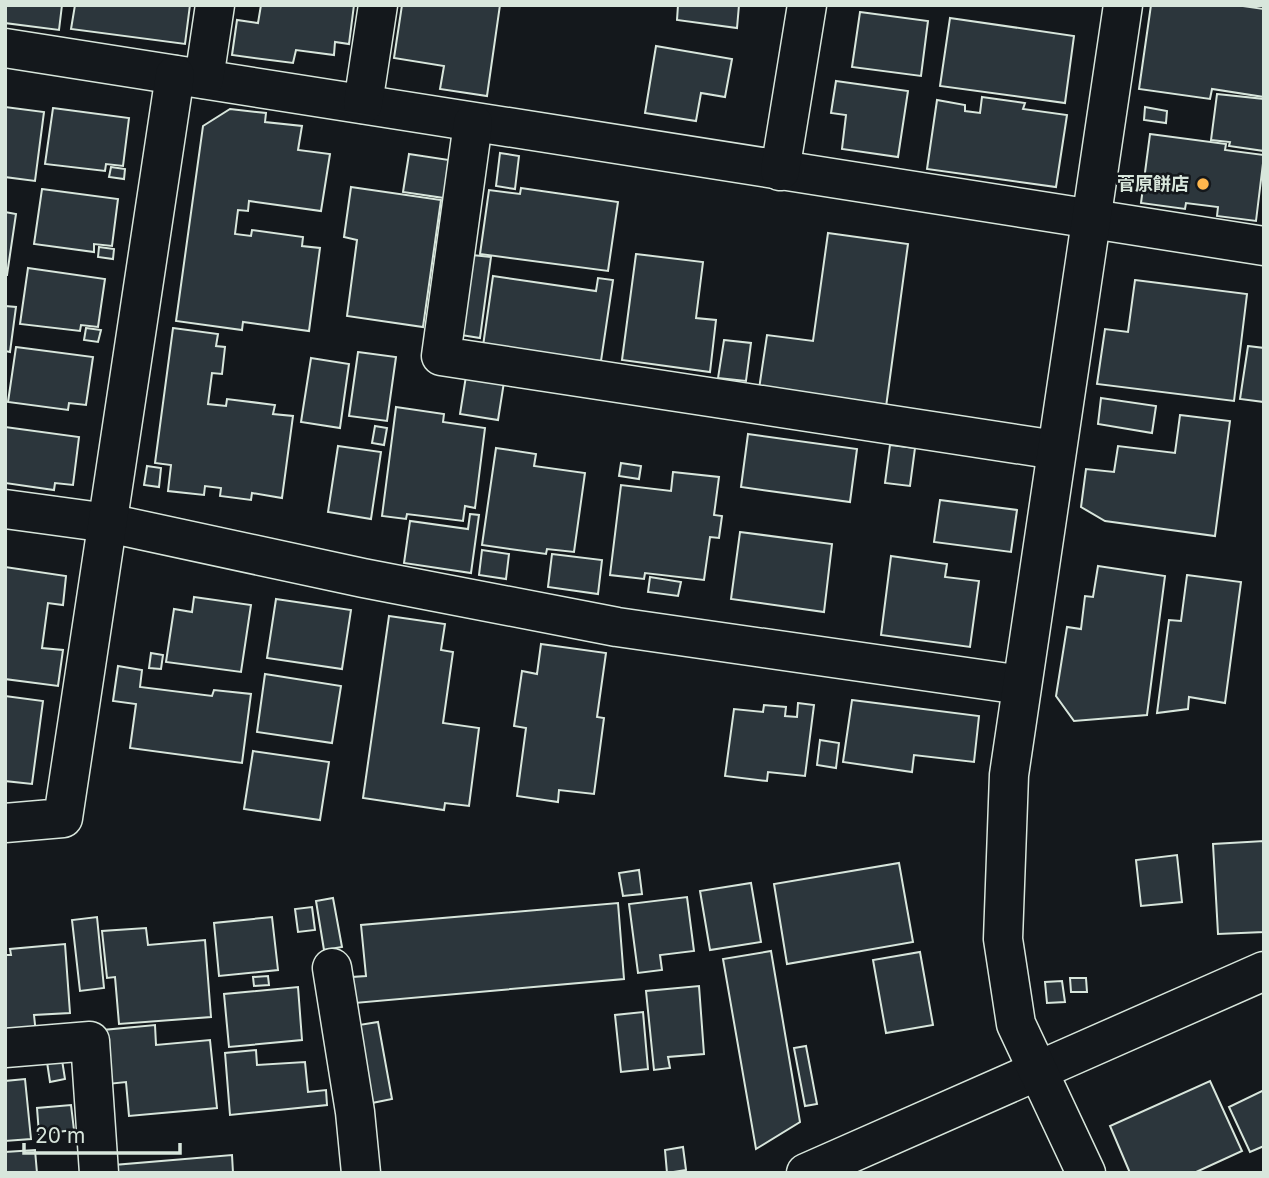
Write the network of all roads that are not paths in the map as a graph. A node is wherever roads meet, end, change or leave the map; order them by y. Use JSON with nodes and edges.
{"nodes":[{"id":1,"x":215,"y":5,"type":"edge"},
{"id":2,"x":378,"y":5,"type":"edge"},
{"id":3,"x":807,"y":5,"type":"edge"},
{"id":4,"x":1123,"y":5,"type":"edge"},
{"id":5,"x":5,"y":48,"type":"edge"},
{"id":6,"x":189,"y":77,"type":"junction"},
{"id":7,"x":363,"y":104,"type":"junction"},
{"id":8,"x":473,"y":123,"type":"junction"},
{"id":9,"x":780,"y":171,"type":"junction"},
{"id":10,"x":1090,"y":220,"type":"junction"},
{"id":11,"x":1264,"y":246,"type":"edge"},
{"id":12,"x":1056,"y":450,"type":"junction"},
{"id":13,"x":5,"y":509,"type":"edge"},
{"id":14,"x":108,"y":523,"type":"junction"},
{"id":15,"x":1021,"y":685,"type":"junction"},
{"id":16,"x":5,"y":822,"type":"edge"},
{"id":17,"x":332,"y":968,"type":"dead end"},
{"id":18,"x":1264,"y":971,"type":"edge"},
{"id":19,"x":5,"y":1048,"type":"edge"},
{"id":20,"x":1038,"y":1070,"type":"junction"},
{"id":21,"x":99,"y":1173,"type":"edge"},
{"id":22,"x":361,"y":1173,"type":"edge"},
{"id":23,"x":806,"y":1173,"type":"edge"},
{"id":24,"x":1086,"y":1173,"type":"edge"}],
"edges":[{"from":1,"to":6,"type":"street"},
{"from":2,"to":7,"type":"street"},
{"from":3,"to":9,"type":"street"},
{"from":4,"to":10,"type":"street"},
{"from":5,"to":6,"type":"street"},
{"from":6,"to":7,"type":"street"},
{"from":6,"to":14,"type":"street"},
{"from":7,"to":8,"type":"street"},
{"from":8,"to":9,"type":"street"},
{"from":8,"to":12,"type":"street"},
{"from":9,"to":10,"type":"street"},
{"from":10,"to":11,"type":"street"},
{"from":10,"to":12,"type":"street"},
{"from":12,"to":15,"type":"street"},
{"from":13,"to":14,"type":"street"},
{"from":14,"to":15,"type":"street"},
{"from":14,"to":16,"type":"street"},
{"from":15,"to":20,"type":"street"},
{"from":17,"to":22,"type":"street"},
{"from":18,"to":20,"type":"street"},
{"from":19,"to":21,"type":"street"},
{"from":20,"to":23,"type":"street"},
{"from":20,"to":24,"type":"street"}]}
